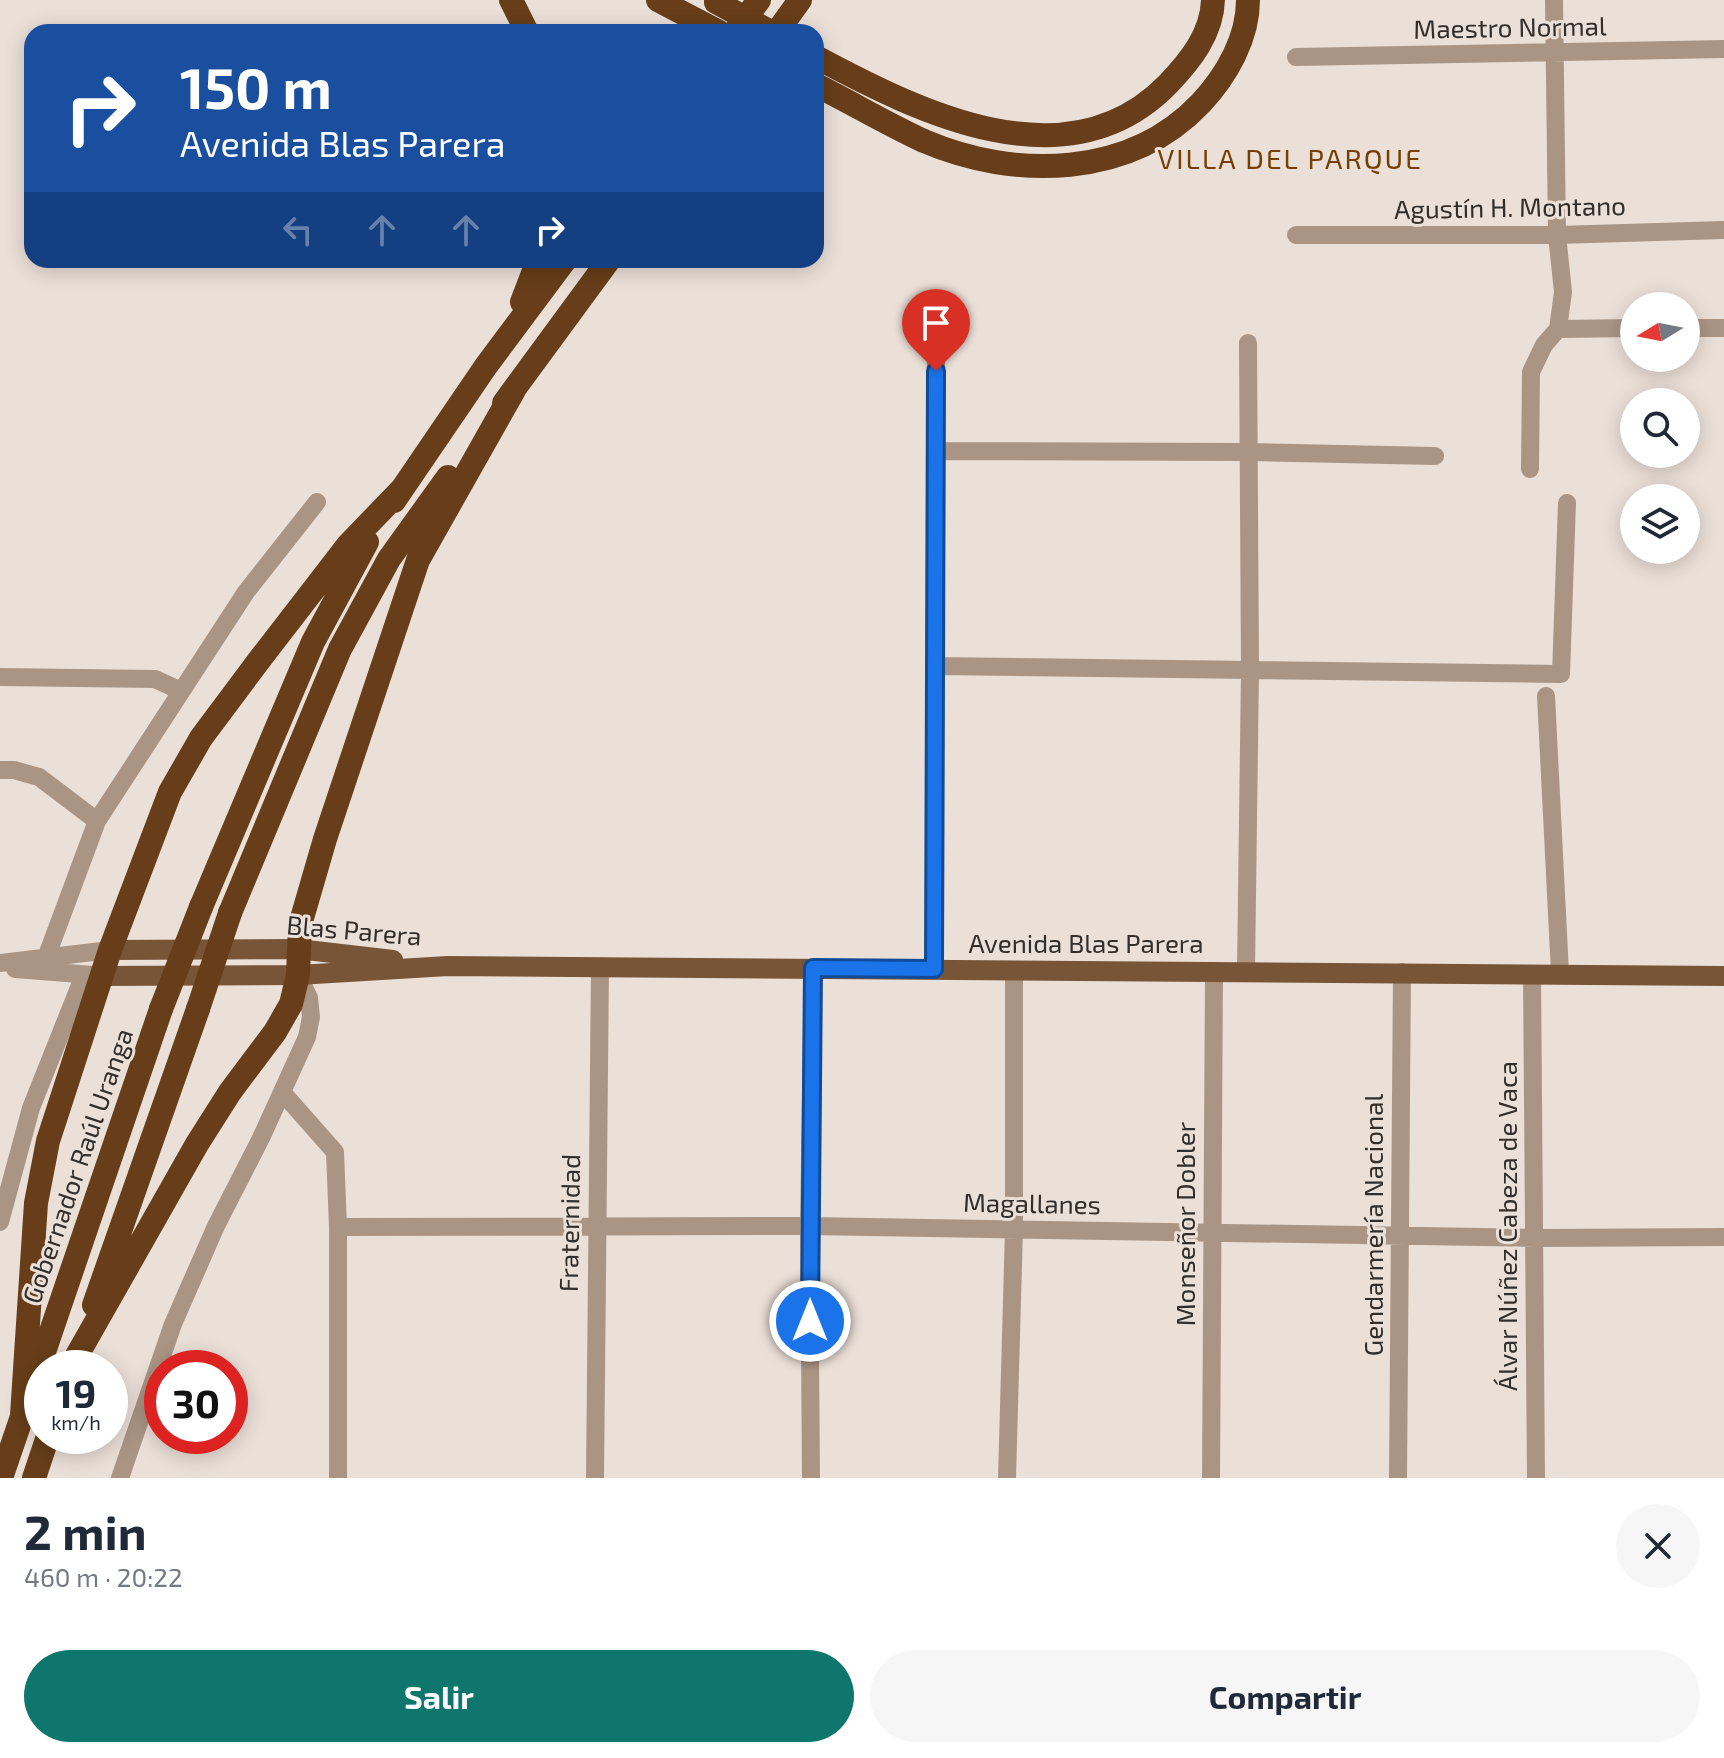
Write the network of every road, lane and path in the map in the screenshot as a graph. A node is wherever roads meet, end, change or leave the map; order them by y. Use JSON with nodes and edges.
{"nodes":[{"id":1,"x":511,"y":0,"type":"edge"},
{"id":2,"x":658,"y":0,"type":"edge"},
{"id":3,"x":759,"y":0,"type":"edge"},
{"id":4,"x":800,"y":0,"type":"edge"},
{"id":5,"x":1213,"y":0,"type":"edge"},
{"id":6,"x":1248,"y":0,"type":"edge"},
{"id":7,"x":1554,"y":0,"type":"edge"},
{"id":8,"x":715,"y":1,"type":"edge"},
{"id":9,"x":523,"y":24,"type":"edge"},
{"id":10,"x":703,"y":24,"type":"edge"},
{"id":11,"x":741,"y":24,"type":"edge"},
{"id":12,"x":757,"y":24,"type":"edge"},
{"id":13,"x":783,"y":24,"type":"edge"},
{"id":14,"x":1724,"y":49,"type":"edge"},
{"id":15,"x":1555,"y":54,"type":"junction"},
{"id":16,"x":1296,"y":57,"type":"dead end"},
{"id":17,"x":824,"y":61,"type":"edge"},
{"id":18,"x":824,"y":89,"type":"edge"},
{"id":19,"x":1724,"y":230,"type":"edge"},
{"id":20,"x":1296,"y":235,"type":"dead end"},
{"id":21,"x":1557,"y":235,"type":"junction"},
{"id":22,"x":535,"y":268,"type":"edge"},
{"id":23,"x":559,"y":268,"type":"edge"},
{"id":24,"x":603,"y":268,"type":"edge"},
{"id":25,"x":1620,"y":328,"type":"edge"},
{"id":26,"x":1700,"y":328,"type":"edge"},
{"id":27,"x":1724,"y":328,"type":"edge"},
{"id":28,"x":1558,"y":329,"type":"junction"},
{"id":29,"x":1248,"y":343,"type":"dead end"},
{"id":30,"x":936,"y":344,"type":"dead end"},
{"id":31,"x":486,"y":366,"type":"junction"},
{"id":32,"x":514,"y":390,"type":"junction"},
{"id":33,"x":936,"y":451,"type":"junction"},
{"id":34,"x":1249,"y":452,"type":"junction"},
{"id":35,"x":1435,"y":456,"type":"dead end"},
{"id":36,"x":1530,"y":469,"type":"dead end"},
{"id":37,"x":402,"y":489,"type":"junction"},
{"id":38,"x":317,"y":502,"type":"dead end"},
{"id":39,"x":1567,"y":503,"type":"dead end"},
{"id":40,"x":936,"y":666,"type":"junction"},
{"id":41,"x":1250,"y":670,"type":"junction"},
{"id":42,"x":0,"y":677,"type":"edge"},
{"id":43,"x":181,"y":691,"type":"junction"},
{"id":44,"x":1546,"y":696,"type":"dead end"},
{"id":45,"x":0,"y":770,"type":"edge"},
{"id":46,"x":97,"y":821,"type":"junction"},
{"id":47,"x":298,"y":949,"type":"junction"},
{"id":48,"x":110,"y":950,"type":"junction"},
{"id":49,"x":46,"y":958,"type":"junction"},
{"id":50,"x":0,"y":965,"type":"edge"},
{"id":51,"x":448,"y":966,"type":"junction"},
{"id":52,"x":600,"y":968,"type":"junction"},
{"id":53,"x":813,"y":968,"type":"junction"},
{"id":54,"x":934,"y":969,"type":"junction"},
{"id":55,"x":1014,"y":970,"type":"junction"},
{"id":56,"x":1214,"y":971,"type":"junction"},
{"id":57,"x":1246,"y":971,"type":"junction"},
{"id":58,"x":1402,"y":972,"type":"junction"},
{"id":59,"x":1560,"y":973,"type":"junction"},
{"id":60,"x":1532,"y":974,"type":"junction"},
{"id":61,"x":93,"y":975,"type":"junction"},
{"id":62,"x":298,"y":975,"type":"junction"},
{"id":63,"x":1724,"y":976,"type":"edge"},
{"id":64,"x":282,"y":1092,"type":"junction"},
{"id":65,"x":0,"y":1222,"type":"edge"},
{"id":66,"x":809,"y":1226,"type":"junction"},
{"id":67,"x":338,"y":1227,"type":"junction"},
{"id":68,"x":595,"y":1227,"type":"junction"},
{"id":69,"x":1014,"y":1229,"type":"junction"},
{"id":70,"x":1211,"y":1233,"type":"junction"},
{"id":71,"x":1400,"y":1236,"type":"junction"},
{"id":72,"x":1724,"y":1237,"type":"edge"},
{"id":73,"x":1535,"y":1238,"type":"junction"},
{"id":74,"x":79,"y":1350,"type":"edge"},
{"id":75,"x":82,"y":1350,"type":"edge"},
{"id":76,"x":22,"y":1415,"type":"junction"},
{"id":77,"x":42,"y":1454,"type":"edge"},
{"id":78,"x":1,"y":1478,"type":"edge"},
{"id":79,"x":34,"y":1478,"type":"edge"},
{"id":80,"x":120,"y":1478,"type":"edge"},
{"id":81,"x":338,"y":1478,"type":"edge"},
{"id":82,"x":595,"y":1478,"type":"edge"},
{"id":83,"x":811,"y":1478,"type":"edge"},
{"id":84,"x":1007,"y":1478,"type":"edge"},
{"id":85,"x":1211,"y":1478,"type":"edge"},
{"id":86,"x":1398,"y":1478,"type":"edge"},
{"id":87,"x":1536,"y":1478,"type":"edge"}],
"edges":[{"from":1,"to":9,"type":"highway"},
{"from":2,"to":10,"type":"highway"},
{"from":3,"to":11,"type":"highway"},
{"from":4,"to":13,"type":"highway"},
{"from":5,"to":17,"type":"highway"},
{"from":6,"to":18,"type":"highway"},
{"from":7,"to":15,"type":"street"},
{"from":8,"to":12,"type":"highway","bridge":true},
{"from":14,"to":15,"type":"street","name":"Maestro Normal"},
{"from":15,"to":16,"type":"street","name":"Maestro Normal"},
{"from":15,"to":21,"type":"street"},
{"from":19,"to":21,"type":"street","name":"Agustín H. Montano"},
{"from":20,"to":21,"type":"street","name":"Agustín H. Montano"},
{"from":21,"to":28,"type":"street"},
{"from":22,"to":31,"type":"highway"},
{"from":23,"to":31,"type":"highway"},
{"from":24,"to":32,"type":"highway"},
{"from":25,"to":28,"type":"street"},
{"from":26,"to":27,"type":"street"},
{"from":28,"to":36,"type":"street"},
{"from":29,"to":34,"type":"street"},
{"from":30,"to":33,"type":"street"},
{"from":31,"to":37,"type":"highway"},
{"from":32,"to":47,"type":"highway"},
{"from":32,"to":74,"type":"highway","bridge":true},
{"from":33,"to":34,"type":"street"},
{"from":33,"to":40,"type":"street"},
{"from":34,"to":35,"type":"street"},
{"from":34,"to":41,"type":"street"},
{"from":37,"to":48,"type":"highway"},
{"from":37,"to":76,"type":"highway","name":"Gobernador Raúl Uranga","bridge":true},
{"from":38,"to":43,"type":"street"},
{"from":39,"to":41,"type":"street"},
{"from":40,"to":41,"type":"street"},
{"from":40,"to":54,"type":"street"},
{"from":41,"to":57,"type":"street"},
{"from":42,"to":43,"type":"street"},
{"from":43,"to":46,"type":"street"},
{"from":44,"to":59,"type":"street"},
{"from":45,"to":46,"type":"street"},
{"from":46,"to":49,"type":"street"},
{"from":47,"to":48,"type":"main road","name":"Blas Parera"},
{"from":47,"to":51,"type":"main road","name":"Blas Parera"},
{"from":47,"to":62,"type":"highway"},
{"from":48,"to":49,"type":"street","name":"Blas Parera"},
{"from":48,"to":61,"type":"highway"},
{"from":49,"to":50,"type":"street","name":"Blas Parera"},
{"from":50,"to":61,"type":"street","name":"Blas Parera"},
{"from":51,"to":52,"type":"main road","name":"Avenida Blas Parera"},
{"from":51,"to":62,"type":"main road","name":"Blas Parera"},
{"from":52,"to":53,"type":"main road","name":"Avenida Blas Parera"},
{"from":52,"to":68,"type":"street","name":"Fraternidad"},
{"from":53,"to":54,"type":"main road","name":"Avenida Blas Parera"},
{"from":53,"to":66,"type":"street"},
{"from":54,"to":55,"type":"main road","name":"Avenida Blas Parera"},
{"from":55,"to":56,"type":"main road","name":"Avenida Blas Parera"},
{"from":55,"to":69,"type":"street"},
{"from":56,"to":57,"type":"main road","name":"Avenida Blas Parera"},
{"from":56,"to":70,"type":"street","name":"Monseñor Dobler"},
{"from":57,"to":58,"type":"main road","name":"Avenida Blas Parera"},
{"from":58,"to":60,"type":"main road","name":"Avenida Blas Parera"},
{"from":58,"to":71,"type":"street","name":"Gendarmería Nacional"},
{"from":59,"to":60,"type":"main road","name":"Avenida Blas Parera"},
{"from":59,"to":63,"type":"main road","name":"Avenida Blas Parera"},
{"from":60,"to":73,"type":"street","name":"Álvar Núñez Cabeza de Vaca"},
{"from":61,"to":62,"type":"main road","name":"Blas Parera"},
{"from":61,"to":65,"type":"street"},
{"from":61,"to":76,"type":"highway"},
{"from":62,"to":64,"type":"street"},
{"from":62,"to":75,"type":"highway"},
{"from":64,"to":67,"type":"street"},
{"from":64,"to":80,"type":"street"},
{"from":66,"to":68,"type":"street","name":"Magallanes"},
{"from":66,"to":69,"type":"street","name":"Magallanes"},
{"from":66,"to":83,"type":"street"},
{"from":67,"to":68,"type":"street","name":"Magallanes"},
{"from":67,"to":81,"type":"street"},
{"from":68,"to":82,"type":"street","name":"Fraternidad"},
{"from":69,"to":70,"type":"street","name":"Magallanes"},
{"from":69,"to":84,"type":"street"},
{"from":70,"to":71,"type":"street","name":"Magallanes"},
{"from":70,"to":85,"type":"street","name":"Monseñor Dobler"},
{"from":71,"to":73,"type":"street","name":"Magallanes"},
{"from":71,"to":86,"type":"street","name":"Gendarmería Nacional"},
{"from":72,"to":73,"type":"street","name":"Magallanes"},
{"from":73,"to":87,"type":"street","name":"Álvar Núñez Cabeza de Vaca"},
{"from":76,"to":78,"type":"highway","name":"Gobernador Raúl Uranga"},
{"from":77,"to":79,"type":"highway"}]}
